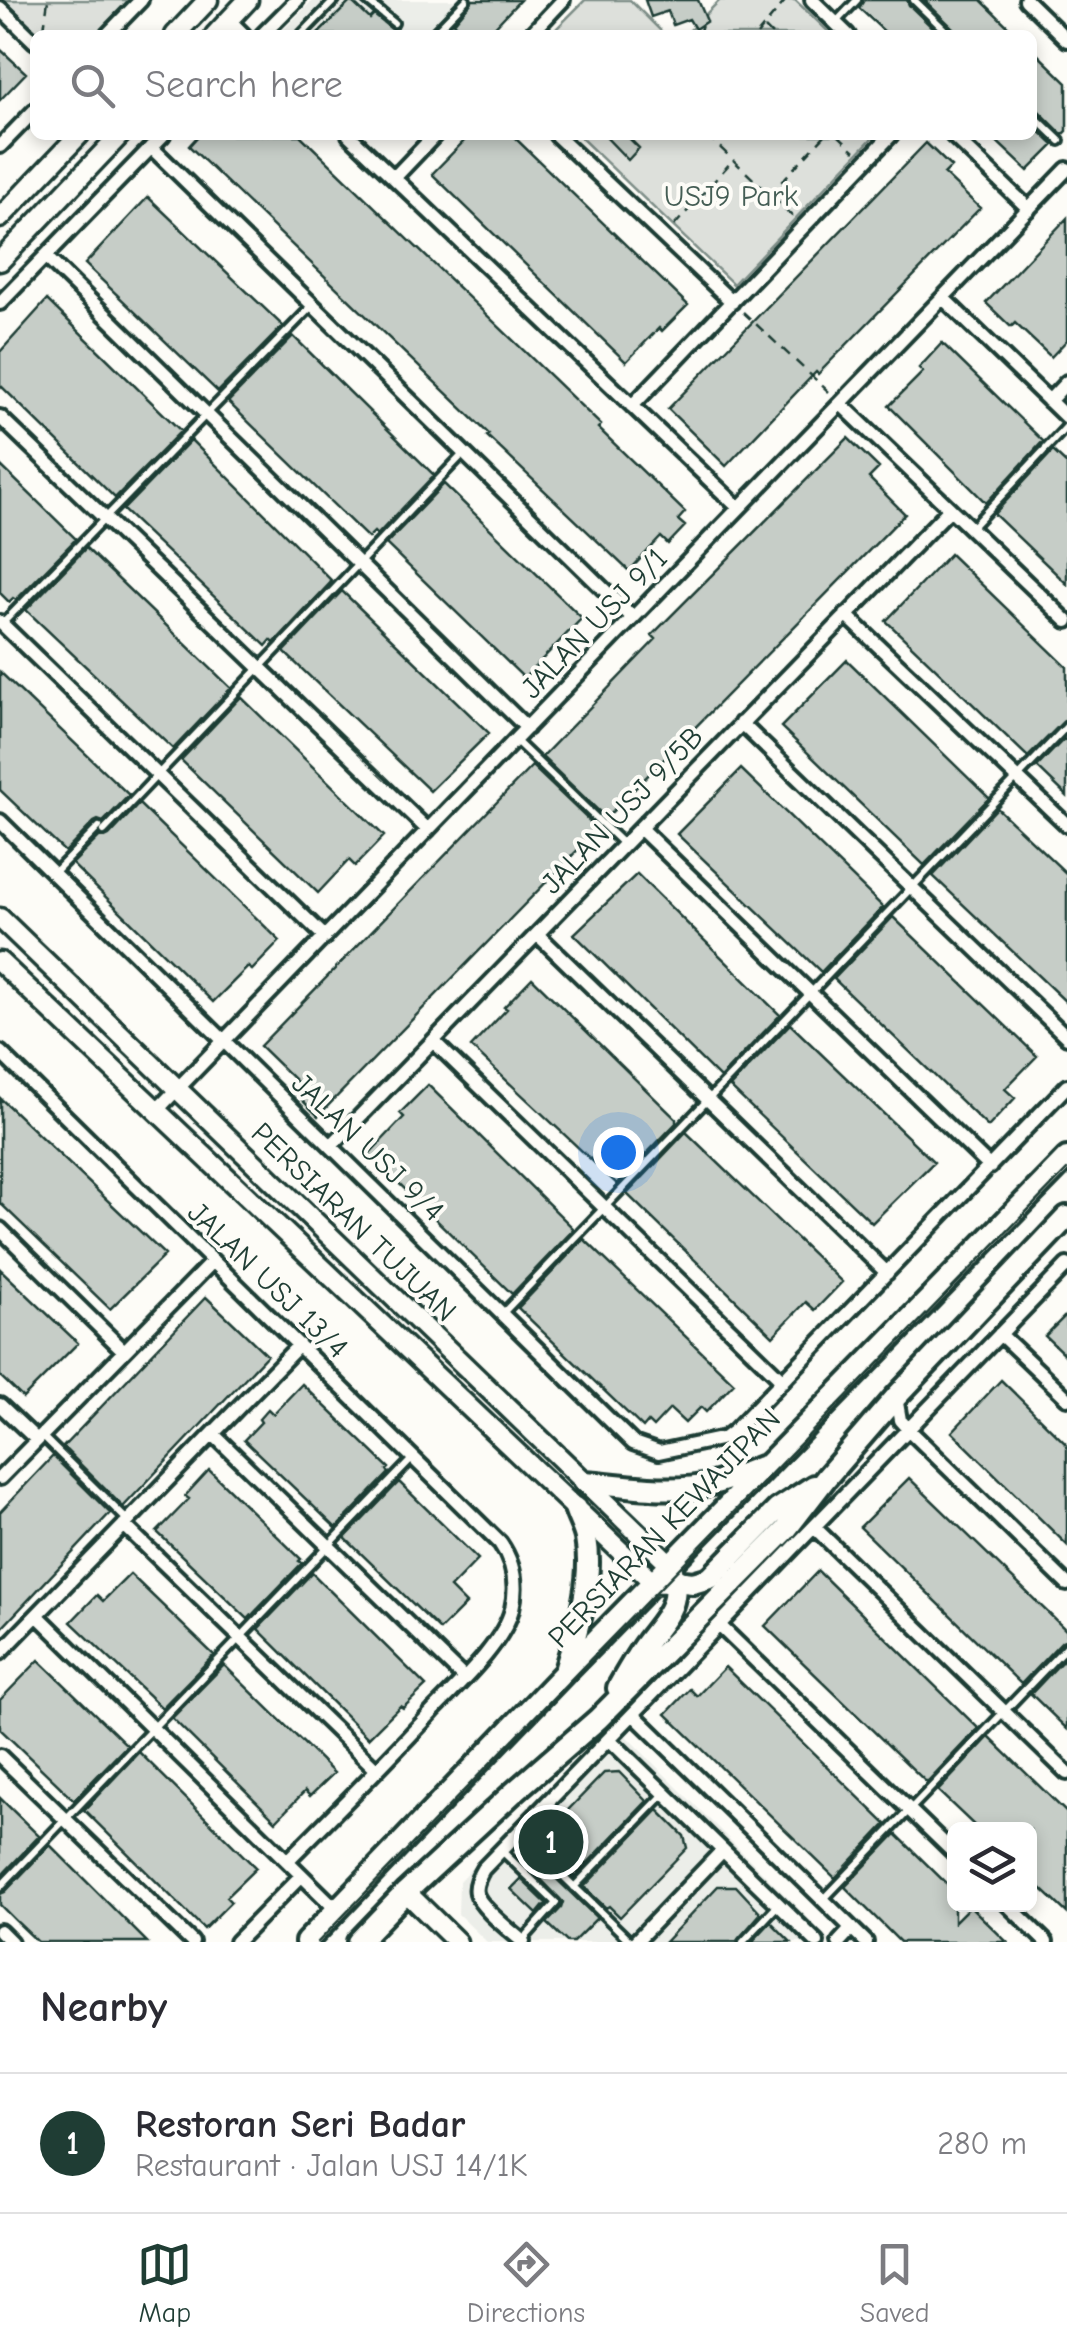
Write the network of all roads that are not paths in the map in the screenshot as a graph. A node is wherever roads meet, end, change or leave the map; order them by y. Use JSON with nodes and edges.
{"nodes":[{"id":1,"x":141,"y":0,"type":"edge"},
{"id":2,"x":208,"y":0,"type":"edge"},
{"id":3,"x":248,"y":0,"type":"edge"},
{"id":4,"x":297,"y":0,"type":"edge"},
{"id":5,"x":335,"y":0,"type":"edge"},
{"id":6,"x":366,"y":0,"type":"edge"},
{"id":7,"x":466,"y":0,"type":"edge"},
{"id":8,"x":563,"y":0,"type":"edge"},
{"id":9,"x":812,"y":0,"type":"edge"},
{"id":10,"x":856,"y":0,"type":"edge"},
{"id":11,"x":914,"y":0,"type":"edge"},
{"id":12,"x":1026,"y":0,"type":"edge"},
{"id":13,"x":0,"y":8,"type":"edge"},
{"id":14,"x":229,"y":20,"type":"junction"},
{"id":15,"x":836,"y":22,"type":"junction"},
{"id":16,"x":394,"y":24,"type":"dead end"},
{"id":17,"x":112,"y":30,"type":"edge"},
{"id":18,"x":179,"y":30,"type":"edge"},
{"id":19,"x":220,"y":30,"type":"edge"},
{"id":20,"x":239,"y":30,"type":"edge"},
{"id":21,"x":267,"y":30,"type":"edge"},
{"id":22,"x":306,"y":30,"type":"edge"},
{"id":23,"x":437,"y":30,"type":"edge"},
{"id":24,"x":535,"y":30,"type":"edge"},
{"id":25,"x":843,"y":30,"type":"edge"},
{"id":26,"x":945,"y":30,"type":"edge"},
{"id":27,"x":30,"y":37,"type":"edge"},
{"id":28,"x":1067,"y":40,"type":"edge"},
{"id":29,"x":30,"y":115,"type":"edge"},
{"id":30,"x":1037,"y":119,"type":"edge"},
{"id":31,"x":74,"y":140,"type":"edge"},
{"id":32,"x":115,"y":140,"type":"edge"},
{"id":33,"x":158,"y":140,"type":"edge"},
{"id":34,"x":354,"y":140,"type":"edge"},
{"id":35,"x":430,"y":140,"type":"edge"},
{"id":36,"x":561,"y":140,"type":"edge"},
{"id":37,"x":887,"y":140,"type":"edge"},
{"id":38,"x":957,"y":140,"type":"edge"},
{"id":39,"x":1060,"y":140,"type":"dead end"},
{"id":40,"x":0,"y":146,"type":"edge"},
{"id":41,"x":151,"y":147,"type":"junction"},
{"id":42,"x":1067,"y":169,"type":"edge"},
{"id":43,"x":394,"y":178,"type":"junction"},
{"id":44,"x":1029,"y":209,"type":"junction"},
{"id":45,"x":4,"y":214,"type":"edge"},
{"id":46,"x":29,"y":231,"type":"junction"},
{"id":47,"x":46,"y":256,"type":"junction"},
{"id":48,"x":0,"y":261,"type":"edge"},
{"id":49,"x":942,"y":298,"type":"junction"},
{"id":50,"x":732,"y":302,"type":"junction"},
{"id":51,"x":0,"y":303,"type":"edge"},
{"id":52,"x":312,"y":305,"type":"junction"},
{"id":53,"x":1067,"y":382,"type":"edge"},
{"id":54,"x":1049,"y":401,"type":"junction"},
{"id":55,"x":840,"y":404,"type":"junction"},
{"id":56,"x":632,"y":406,"type":"junction"},
{"id":57,"x":207,"y":414,"type":"junction"},
{"id":58,"x":0,"y":417,"type":"edge"},
{"id":59,"x":1067,"y":418,"type":"edge"},
{"id":60,"x":1067,"y":426,"type":"edge"},
{"id":61,"x":464,"y":453,"type":"junction"},
{"id":62,"x":739,"y":508,"type":"junction"},
{"id":63,"x":950,"y":508,"type":"junction"},
{"id":64,"x":105,"y":518,"type":"junction"},
{"id":65,"x":970,"y":528,"type":"junction"},
{"id":66,"x":359,"y":563,"type":"junction"},
{"id":67,"x":846,"y":615,"type":"junction"},
{"id":68,"x":633,"y":618,"type":"junction"},
{"id":69,"x":1067,"y":622,"type":"edge"},
{"id":70,"x":1,"y":624,"type":"edge"},
{"id":71,"x":260,"y":668,"type":"junction"},
{"id":72,"x":741,"y":723,"type":"junction"},
{"id":73,"x":1067,"y":726,"type":"edge"},
{"id":74,"x":527,"y":728,"type":"junction"},
{"id":75,"x":515,"y":740,"type":"junction"},
{"id":76,"x":157,"y":775,"type":"junction"},
{"id":77,"x":1018,"y":778,"type":"junction"},
{"id":78,"x":0,"y":822,"type":"edge"},
{"id":79,"x":1067,"y":825,"type":"edge"},
{"id":80,"x":640,"y":828,"type":"junction"},
{"id":81,"x":428,"y":830,"type":"junction"},
{"id":82,"x":624,"y":844,"type":"junction"},
{"id":83,"x":54,"y":874,"type":"junction"},
{"id":84,"x":912,"y":888,"type":"junction"},
{"id":85,"x":0,"y":918,"type":"edge"},
{"id":86,"x":537,"y":934,"type":"junction"},
{"id":87,"x":325,"y":937,"type":"junction"},
{"id":88,"x":0,"y":962,"type":"edge"},
{"id":89,"x":811,"y":993,"type":"junction"},
{"id":90,"x":1067,"y":1037,"type":"edge"},
{"id":91,"x":224,"y":1041,"type":"junction"},
{"id":92,"x":434,"y":1041,"type":"junction"},
{"id":93,"x":0,"y":1052,"type":"edge"},
{"id":94,"x":1067,"y":1086,"type":"edge"},
{"id":95,"x":178,"y":1089,"type":"junction"},
{"id":96,"x":708,"y":1100,"type":"junction"},
{"id":97,"x":156,"y":1111,"type":"junction"},
{"id":98,"x":331,"y":1146,"type":"junction"},
{"id":99,"x":1067,"y":1158,"type":"edge"},
{"id":100,"x":990,"y":1166,"type":"junction"},
{"id":101,"x":605,"y":1208,"type":"junction"},
{"id":102,"x":1067,"y":1217,"type":"edge"},
{"id":103,"x":0,"y":1229,"type":"edge"},
{"id":104,"x":212,"y":1260,"type":"junction"},
{"id":105,"x":1067,"y":1265,"type":"edge"},
{"id":106,"x":887,"y":1273,"type":"junction"},
{"id":107,"x":502,"y":1314,"type":"junction"},
{"id":108,"x":1000,"y":1334,"type":"junction"},
{"id":109,"x":299,"y":1345,"type":"junction"},
{"id":110,"x":124,"y":1351,"type":"junction"},
{"id":111,"x":783,"y":1380,"type":"junction"},
{"id":112,"x":896,"y":1397,"type":"junction"},
{"id":113,"x":1067,"y":1398,"type":"edge"},
{"id":114,"x":0,"y":1405,"type":"edge"},
{"id":115,"x":908,"y":1430,"type":"junction"},
{"id":116,"x":213,"y":1434,"type":"junction"},
{"id":117,"x":39,"y":1438,"type":"junction"},
{"id":118,"x":413,"y":1458,"type":"junction"},
{"id":119,"x":767,"y":1466,"type":"junction"},
{"id":120,"x":0,"y":1478,"type":"edge"},
{"id":121,"x":826,"y":1478,"type":"junction"},
{"id":122,"x":585,"y":1482,"type":"junction"},
{"id":123,"x":575,"y":1508,"type":"junction"},
{"id":124,"x":126,"y":1523,"type":"junction"},
{"id":125,"x":814,"y":1527,"type":"junction"},
{"id":126,"x":328,"y":1546,"type":"junction"},
{"id":127,"x":672,"y":1573,"type":"junction"},
{"id":128,"x":653,"y":1582,"type":"junction"},
{"id":129,"x":1067,"y":1584,"type":"edge"},
{"id":130,"x":36,"y":1615,"type":"junction"},
{"id":131,"x":719,"y":1625,"type":"junction"},
{"id":132,"x":240,"y":1638,"type":"junction"},
{"id":133,"x":1067,"y":1646,"type":"edge"},
{"id":134,"x":0,"y":1653,"type":"edge"},
{"id":135,"x":565,"y":1672,"type":"junction"},
{"id":136,"x":464,"y":1678,"type":"junction"},
{"id":137,"x":1004,"y":1712,"type":"junction"},
{"id":138,"x":633,"y":1714,"type":"junction"},
{"id":139,"x":598,"y":1719,"type":"junction"},
{"id":140,"x":152,"y":1729,"type":"junction"},
{"id":141,"x":610,"y":1739,"type":"junction"},
{"id":142,"x":0,"y":1756,"type":"edge"},
{"id":143,"x":377,"y":1770,"type":"junction"},
{"id":144,"x":1067,"y":1773,"type":"edge"},
{"id":145,"x":665,"y":1794,"type":"junction"},
{"id":146,"x":909,"y":1810,"type":"junction"},
{"id":147,"x":65,"y":1819,"type":"junction"},
{"id":148,"x":518,"y":1832,"type":"junction"},
{"id":149,"x":947,"y":1846,"type":"edge"},
{"id":150,"x":501,"y":1850,"type":"junction"},
{"id":151,"x":724,"y":1850,"type":"junction"},
{"id":152,"x":286,"y":1861,"type":"junction"},
{"id":153,"x":301,"y":1876,"type":"junction"},
{"id":154,"x":0,"y":1886,"type":"edge"},
{"id":155,"x":574,"y":1887,"type":"junction"},
{"id":156,"x":406,"y":1892,"type":"junction"},
{"id":157,"x":823,"y":1900,"type":"junction"},
{"id":158,"x":778,"y":1904,"type":"junction"},
{"id":159,"x":336,"y":1910,"type":"junction"},
{"id":160,"x":1015,"y":1912,"type":"edge"},
{"id":161,"x":852,"y":1928,"type":"junction"},
{"id":162,"x":0,"y":1931,"type":"edge"},
{"id":163,"x":522,"y":1941,"type":"edge"},
{"id":164,"x":11,"y":1942,"type":"edge"},
{"id":165,"x":192,"y":1942,"type":"edge"},
{"id":166,"x":236,"y":1942,"type":"edge"},
{"id":167,"x":306,"y":1942,"type":"edge"},
{"id":168,"x":358,"y":1942,"type":"edge"},
{"id":169,"x":458,"y":1942,"type":"edge"},
{"id":170,"x":633,"y":1942,"type":"edge"},
{"id":171,"x":743,"y":1942,"type":"edge"},
{"id":172,"x":817,"y":1942,"type":"edge"},
{"id":173,"x":839,"y":1942,"type":"edge"},
{"id":174,"x":866,"y":1942,"type":"edge"},
{"id":175,"x":1046,"y":1942,"type":"edge"}],
"edges":[{"from":1,"to":17,"type":"street"},
{"from":2,"to":18,"type":"main road"},
{"from":3,"to":14,"type":"main road"},
{"from":4,"to":21,"type":"street"},
{"from":5,"to":22,"type":"lane"},
{"from":6,"to":16,"type":"lane"},
{"from":7,"to":23,"type":"lane"},
{"from":8,"to":24,"type":"street"},
{"from":9,"to":15,"type":"street"},
{"from":10,"to":15,"type":"lane"},
{"from":11,"to":26,"type":"lane"},
{"from":12,"to":28,"type":"street"},
{"from":13,"to":27,"type":"street"},
{"from":14,"to":19,"type":"main road"},
{"from":14,"to":20,"type":"street"},
{"from":15,"to":25,"type":"street"},
{"from":29,"to":40,"type":"street"},
{"from":30,"to":39,"type":"lane"},
{"from":31,"to":45,"type":"main road"},
{"from":32,"to":46,"type":"main road"},
{"from":33,"to":41,"type":"street"},
{"from":34,"to":43,"type":"street"},
{"from":35,"to":43,"type":"street"},
{"from":36,"to":50,"type":"street"},
{"from":37,"to":50,"type":"street"},
{"from":38,"to":44,"type":"street"},
{"from":41,"to":47,"type":"street"},
{"from":41,"to":52,"type":"street"},
{"from":42,"to":44,"type":"street","name":"JALAN USJ 9/1"},
{"from":43,"to":56,"type":"street"},
{"from":44,"to":49,"type":"street","name":"JALAN USJ 9/1"},
{"from":45,"to":46,"type":"main road"},
{"from":46,"to":48,"type":"main road"},
{"from":47,"to":51,"type":"street"},
{"from":47,"to":57,"type":"street"},
{"from":49,"to":54,"type":"street"},
{"from":49,"to":55,"type":"street","name":"JALAN USJ 9/1"},
{"from":50,"to":56,"type":"street"},
{"from":52,"to":57,"type":"lane"},
{"from":52,"to":61,"type":"street"},
{"from":53,"to":54,"type":"street"},
{"from":54,"to":59,"type":"street"},
{"from":55,"to":62,"type":"street","name":"JALAN USJ 9/1"},
{"from":55,"to":63,"type":"street"},
{"from":56,"to":62,"type":"street"},
{"from":57,"to":64,"type":"lane"},
{"from":57,"to":66,"type":"street"},
{"from":58,"to":64,"type":"street"},
{"from":60,"to":65,"type":"lane"},
{"from":61,"to":66,"type":"lane"},
{"from":61,"to":68,"type":"street"},
{"from":62,"to":68,"type":"street","name":"JALAN USJ 9/1"},
{"from":63,"to":65,"type":"street"},
{"from":63,"to":67,"type":"street","name":"JALAN USJ 9/5B"},
{"from":64,"to":70,"type":"lane"},
{"from":64,"to":71,"type":"street"},
{"from":65,"to":69,"type":"street"},
{"from":66,"to":71,"type":"lane"},
{"from":66,"to":74,"type":"street"},
{"from":67,"to":72,"type":"street","name":"JALAN USJ 9/5B"},
{"from":67,"to":77,"type":"street"},
{"from":68,"to":74,"type":"street","name":"JALAN USJ 9/1"},
{"from":70,"to":76,"type":"street"},
{"from":71,"to":76,"type":"lane"},
{"from":71,"to":81,"type":"street"},
{"from":72,"to":80,"type":"street","name":"JALAN USJ 9/5B"},
{"from":72,"to":84,"type":"street"},
{"from":73,"to":77,"type":"lane"},
{"from":74,"to":75,"type":"street","name":"JALAN USJ 9/1"},
{"from":75,"to":81,"type":"street","name":"JALAN USJ 9/1"},
{"from":75,"to":82,"type":"lane"},
{"from":76,"to":83,"type":"lane"},
{"from":76,"to":87,"type":"street"},
{"from":77,"to":79,"type":"street"},
{"from":77,"to":84,"type":"lane"},
{"from":78,"to":83,"type":"street","name":"JALAN USJ 9/4"},
{"from":80,"to":82,"type":"street","name":"JALAN USJ 9/5B"},
{"from":80,"to":89,"type":"street"},
{"from":81,"to":87,"type":"street","name":"JALAN USJ 9/1"},
{"from":82,"to":86,"type":"street","name":"JALAN USJ 9/5B"},
{"from":83,"to":91,"type":"street","name":"JALAN USJ 9/4"},
{"from":84,"to":89,"type":"lane"},
{"from":84,"to":90,"type":"street"},
{"from":85,"to":95,"type":"main road","name":"PERSIARAN TUJUAN"},
{"from":86,"to":92,"type":"street","name":"JALAN USJ 9/5B"},
{"from":86,"to":96,"type":"street"},
{"from":87,"to":91,"type":"street","name":"JALAN USJ 9/1"},
{"from":88,"to":97,"type":"main road","name":"PERSIARAN TUJUAN"},
{"from":89,"to":96,"type":"lane"},
{"from":89,"to":100,"type":"street"},
{"from":91,"to":95,"type":"street","name":"JALAN USJ 9/1"},
{"from":91,"to":98,"type":"street","name":"JALAN USJ 9/4"},
{"from":92,"to":98,"type":"street","name":"JALAN USJ 9/5B"},
{"from":92,"to":101,"type":"street"},
{"from":93,"to":104,"type":"street","name":"JALAN USJ 13/4"},
{"from":94,"to":100,"type":"street"},
{"from":95,"to":97,"type":"street","name":"JALAN USJ 9/1"},
{"from":95,"to":122,"type":"main road","name":"PERSIARAN TUJUAN"},
{"from":96,"to":101,"type":"lane"},
{"from":96,"to":106,"type":"street"},
{"from":97,"to":123,"type":"main road","name":"PERSIARAN TUJUAN"},
{"from":98,"to":107,"type":"street","name":"JALAN USJ 9/4"},
{"from":99,"to":119,"type":"main road","name":"PERSIARAN KEWAJIPAN"},
{"from":100,"to":106,"type":"street"},
{"from":101,"to":107,"type":"lane"},
{"from":101,"to":111,"type":"street"},
{"from":102,"to":112,"type":"main road"},
{"from":103,"to":110,"type":"street"},
{"from":104,"to":109,"type":"street","name":"JALAN USJ 13/4"},
{"from":104,"to":110,"type":"street"},
{"from":105,"to":108,"type":"street"},
{"from":106,"to":111,"type":"street"},
{"from":107,"to":111,"type":"street","name":"JALAN USJ 9/4"},
{"from":108,"to":113,"type":"street"},
{"from":108,"to":115,"type":"street"},
{"from":109,"to":116,"type":"street"},
{"from":109,"to":118,"type":"street","name":"JALAN USJ 13/4"},
{"from":110,"to":117,"type":"street"},
{"from":112,"to":115,"type":"street"},
{"from":112,"to":121,"type":"main road"},
{"from":114,"to":117,"type":"street"},
{"from":115,"to":125,"type":"street"},
{"from":115,"to":129,"type":"street"},
{"from":116,"to":124,"type":"street"},
{"from":116,"to":126,"type":"street"},
{"from":117,"to":120,"type":"street"},
{"from":117,"to":124,"type":"lane"},
{"from":118,"to":126,"type":"lane"},
{"from":118,"to":136,"type":"street","name":"JALAN USJ 13/4"},
{"from":119,"to":122,"type":"main road"},
{"from":119,"to":127,"type":"main road","name":"PERSIARAN KEWAJIPAN"},
{"from":121,"to":127,"type":"main road"},
{"from":121,"to":139,"type":"main road"},
{"from":122,"to":127,"type":"main road","name":"PERSIARAN TUJUAN"},
{"from":123,"to":128,"type":"main road","name":"PERSIARAN TUJUAN"},
{"from":123,"to":135,"type":"main road"},
{"from":124,"to":130,"type":"street"},
{"from":124,"to":132,"type":"street"},
{"from":125,"to":131,"type":"street"},
{"from":125,"to":137,"type":"street"},
{"from":126,"to":132,"type":"lane"},
{"from":126,"to":136,"type":"street"},
{"from":127,"to":128,"type":"main road","name":"PERSIARAN KEWAJIPAN"},
{"from":127,"to":139,"type":"main road"},
{"from":128,"to":135,"type":"main road","name":"PERSIARAN KEWAJIPAN"},
{"from":130,"to":134,"type":"street"},
{"from":130,"to":140,"type":"street"},
{"from":131,"to":138,"type":"street"},
{"from":131,"to":146,"type":"street"},
{"from":132,"to":140,"type":"lane"},
{"from":132,"to":143,"type":"street"},
{"from":133,"to":137,"type":"lane"},
{"from":135,"to":159,"type":"main road","name":"PERSIARAN KEWAJIPAN"},
{"from":136,"to":143,"type":"street"},
{"from":137,"to":144,"type":"street"},
{"from":137,"to":146,"type":"lane"},
{"from":138,"to":141,"type":"street"},
{"from":138,"to":157,"type":"street"},
{"from":139,"to":156,"type":"main road"},
{"from":140,"to":147,"type":"lane"},
{"from":140,"to":152,"type":"street"},
{"from":141,"to":145,"type":"street"},
{"from":141,"to":148,"type":"street"},
{"from":142,"to":147,"type":"street"},
{"from":143,"to":152,"type":"street"},
{"from":145,"to":151,"type":"street"},
{"from":145,"to":155,"type":"lane"},
{"from":146,"to":149,"type":"street"},
{"from":146,"to":157,"type":"lane"},
{"from":147,"to":154,"type":"lane"},
{"from":147,"to":165,"type":"street"},
{"from":148,"to":150,"type":"street"},
{"from":148,"to":155,"type":"lane"},
{"from":150,"to":163,"type":"street"},
{"from":150,"to":163,"type":"lane"},
{"from":151,"to":158,"type":"street"},
{"from":151,"to":170,"type":"street"},
{"from":152,"to":153,"type":"street"},
{"from":153,"to":159,"type":"street"},
{"from":153,"to":166,"type":"street"},
{"from":155,"to":170,"type":"lane"},
{"from":156,"to":168,"type":"main road"},
{"from":156,"to":169,"type":"main road"},
{"from":157,"to":161,"type":"street"},
{"from":158,"to":171,"type":"lane"},
{"from":158,"to":172,"type":"street"},
{"from":159,"to":167,"type":"main road","name":"PERSIARAN KEWAJIPAN"},
{"from":160,"to":175,"type":"street"},
{"from":161,"to":173,"type":"street"},
{"from":161,"to":174,"type":"street"},
{"from":162,"to":164,"type":"street"}]}
